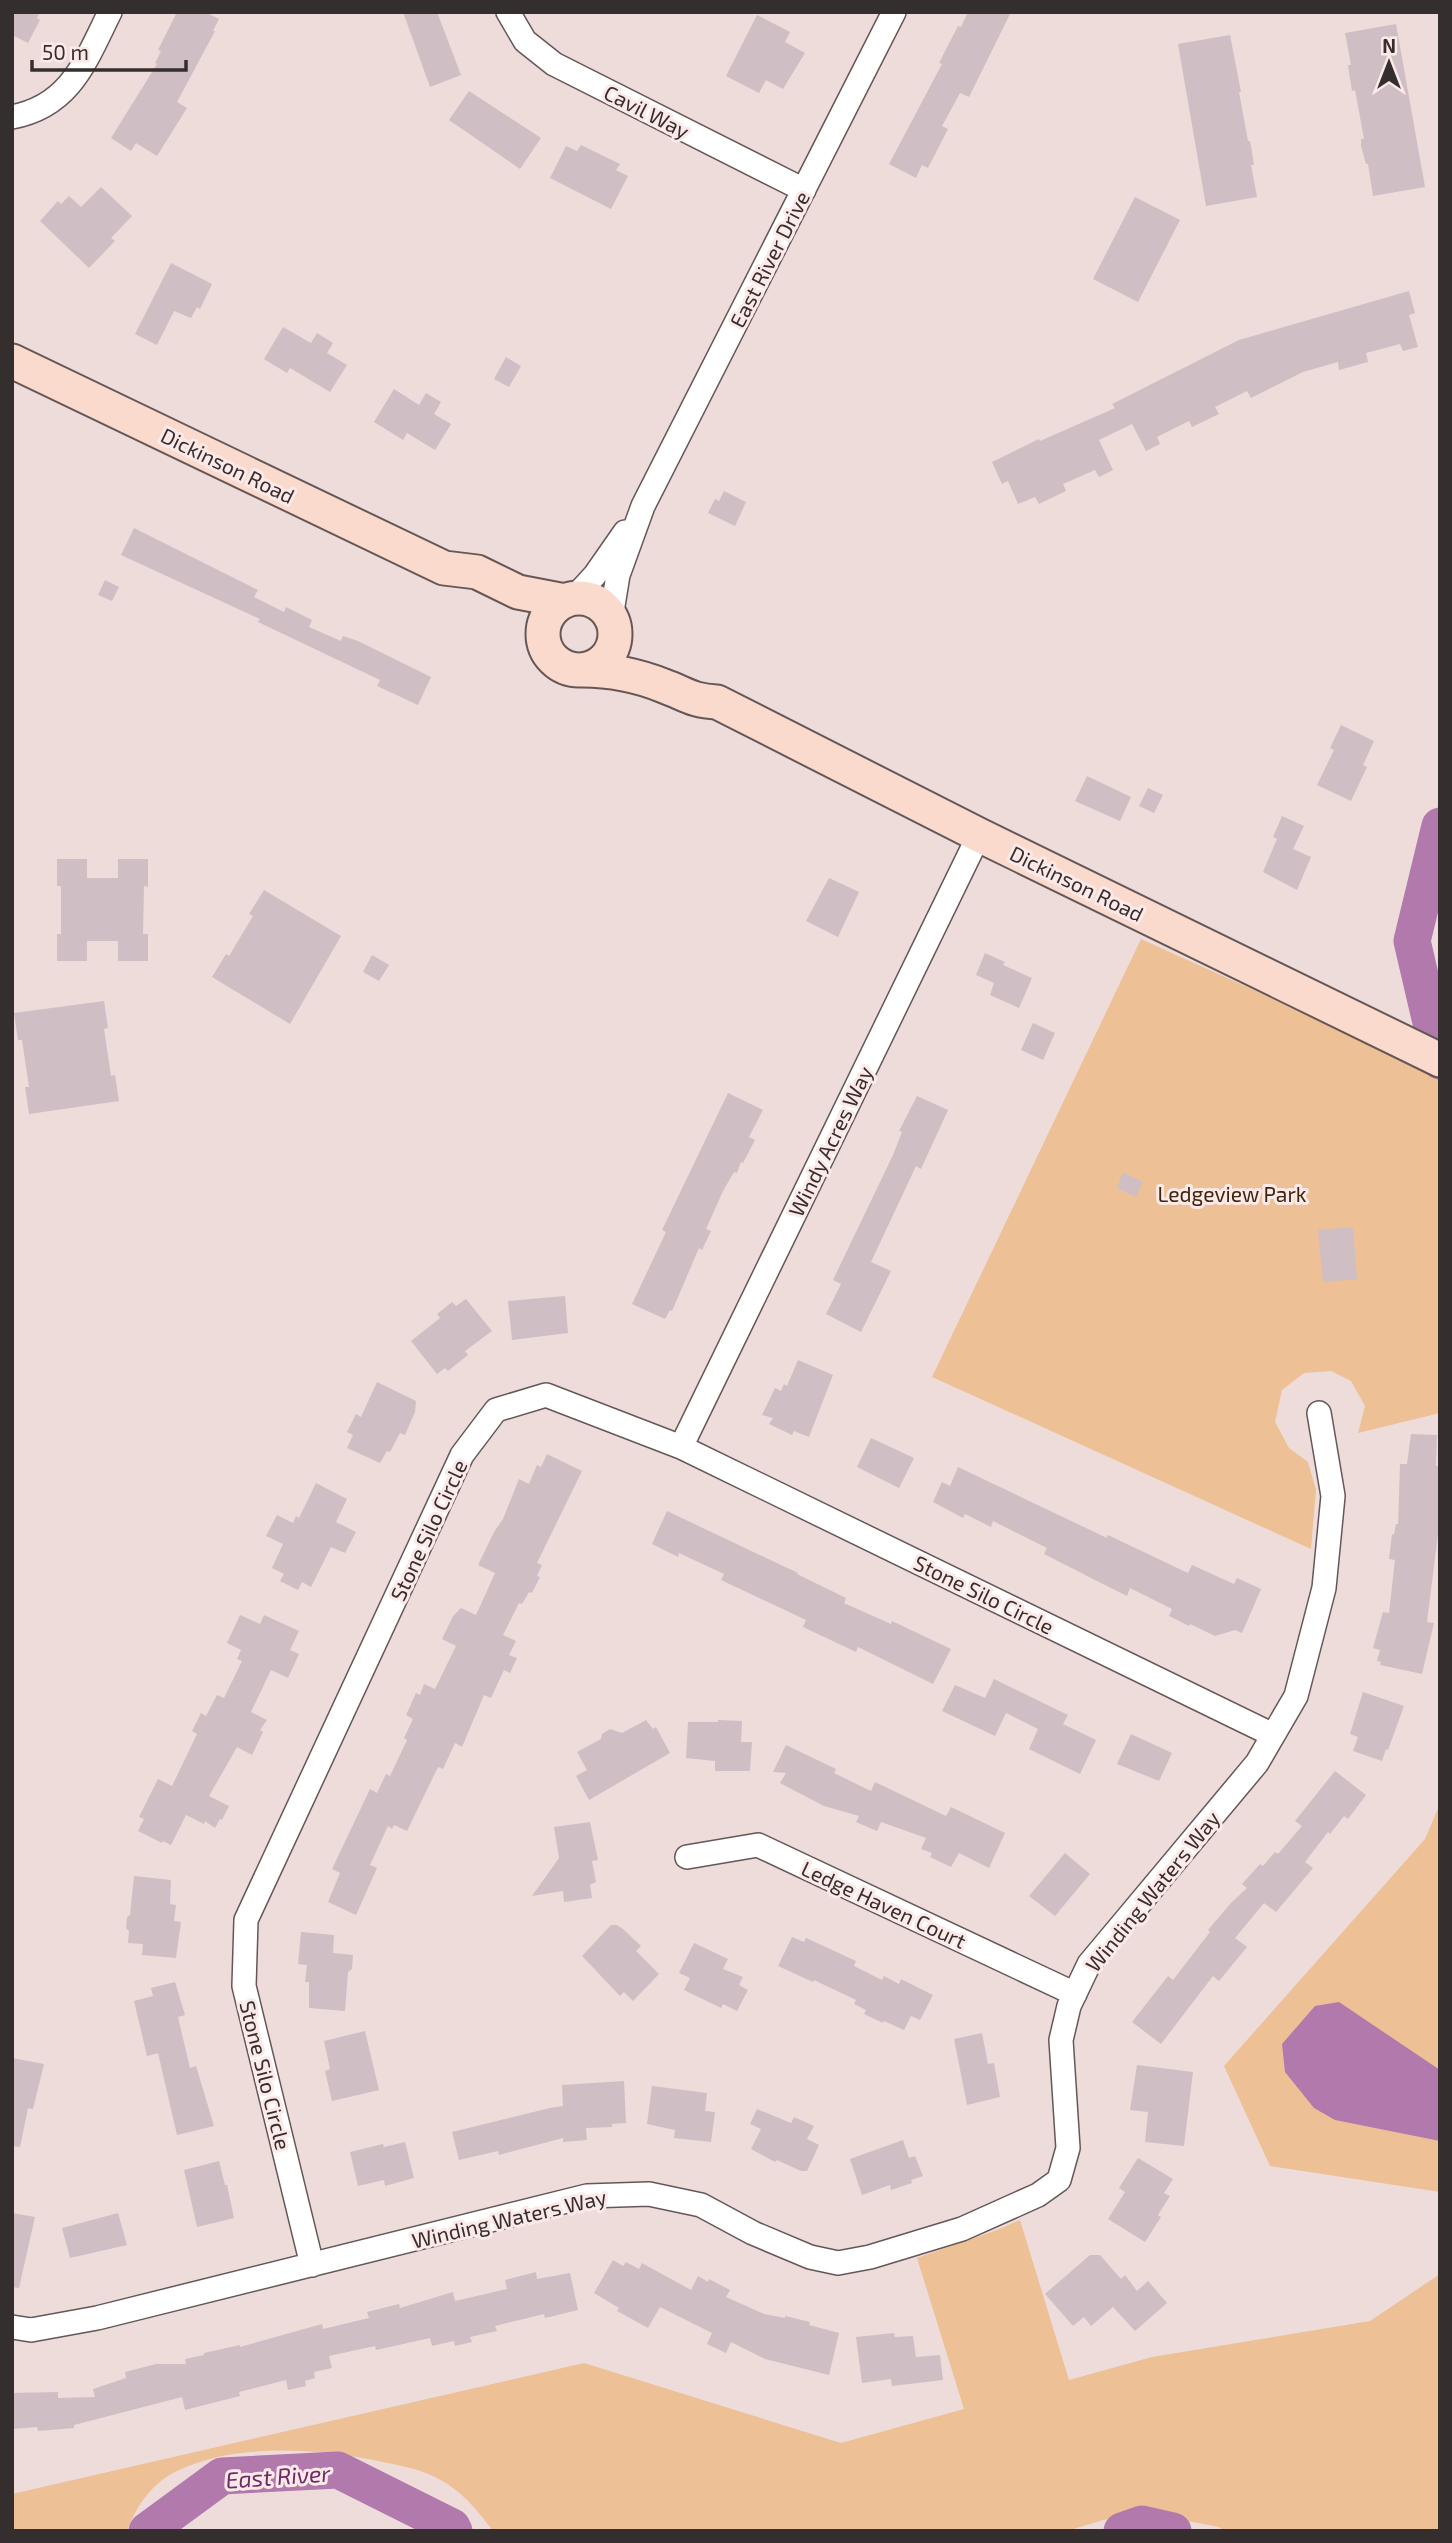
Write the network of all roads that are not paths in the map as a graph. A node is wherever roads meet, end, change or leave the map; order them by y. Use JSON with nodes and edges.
{"nodes":[{"id":1,"x":110,"y":12,"type":"edge"},
{"id":2,"x":508,"y":12,"type":"edge"},
{"id":3,"x":894,"y":12,"type":"edge"},
{"id":4,"x":12,"y":117,"type":"edge"},
{"id":5,"x":804,"y":190,"type":"junction"},
{"id":6,"x":12,"y":361,"type":"edge"},
{"id":7,"x":643,"y":506,"type":"junction"},
{"id":8,"x":444,"y":568,"type":"junction"},
{"id":9,"x":569,"y":600,"type":"junction"},
{"id":10,"x":613,"y":623,"type":"junction"},
{"id":11,"x":550,"y":654,"type":"junction"},
{"id":12,"x":582,"y":670,"type":"junction"},
{"id":13,"x":717,"y":702,"type":"junction"},
{"id":14,"x":979,"y":835,"type":"junction"},
{"id":15,"x":1440,"y":1060,"type":"edge"},
{"id":16,"x":1319,"y":1413,"type":"dead end"},
{"id":17,"x":681,"y":1447,"type":"junction"},
{"id":18,"x":1273,"y":1735,"type":"junction"},
{"id":19,"x":687,"y":1857,"type":"dead end"},
{"id":20,"x":1075,"y":1994,"type":"junction"},
{"id":21,"x":312,"y":2265,"type":"junction"},
{"id":22,"x":12,"y":2327,"type":"edge"}],
"edges":[{"from":1,"to":4,"type":"street"},
{"from":2,"to":5,"type":"street","name":"Cavil Way"},
{"from":3,"to":5,"type":"street","name":"East River Drive"},
{"from":5,"to":7,"type":"street","name":"East River Drive"},
{"from":6,"to":8,"type":"street","name":"Dickinson Road"},
{"from":7,"to":9,"type":"street","name":"East River Drive"},
{"from":7,"to":10,"type":"street","name":"East River Drive"},
{"from":8,"to":9,"type":"street","name":"Dickinson Road"},
{"from":8,"to":11,"type":"street","name":"Dickinson Road"},
{"from":9,"to":10,"type":"street"},
{"from":9,"to":11,"type":"street"},
{"from":10,"to":12,"type":"street"},
{"from":10,"to":13,"type":"street","name":"Dickinson Road"},
{"from":11,"to":12,"type":"street"},
{"from":12,"to":13,"type":"street","name":"Dickinson Road"},
{"from":13,"to":14,"type":"street","name":"Dickinson Road"},
{"from":14,"to":15,"type":"street","name":"Dickinson Road"},
{"from":14,"to":17,"type":"street","name":"Windy Acres Way"},
{"from":16,"to":18,"type":"street","name":"Winding Waters Way"},
{"from":17,"to":18,"type":"street","name":"Stone Silo Circle"},
{"from":17,"to":21,"type":"street","name":"Stone Silo Circle"},
{"from":18,"to":20,"type":"street","name":"Winding Waters Way"},
{"from":19,"to":20,"type":"street","name":"Ledge Haven Court"},
{"from":20,"to":21,"type":"street","name":"Winding Waters Way"},
{"from":21,"to":22,"type":"street","name":"Winding Waters Way"}]}
